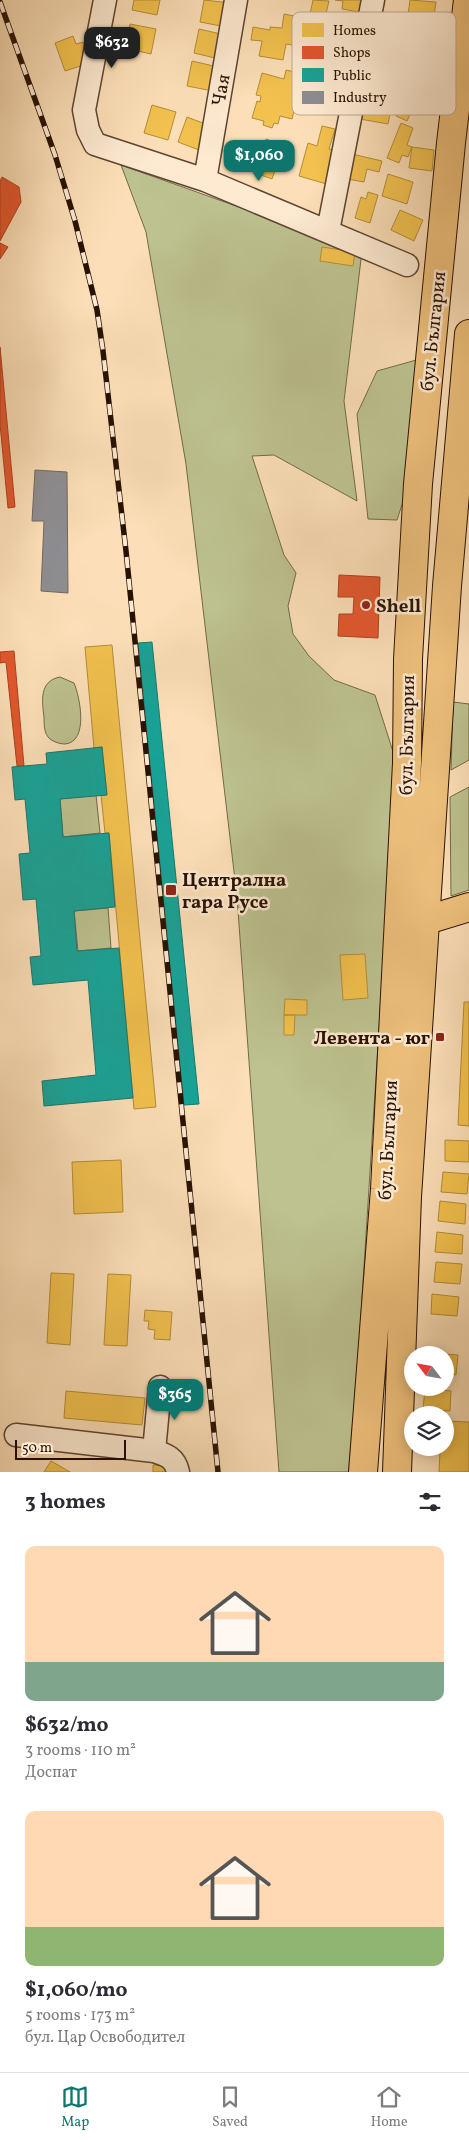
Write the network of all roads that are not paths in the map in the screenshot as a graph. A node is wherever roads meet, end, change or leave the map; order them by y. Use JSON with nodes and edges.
{"nodes":[{"id":1,"x":105,"y":0,"type":"edge"},
{"id":2,"x":236,"y":0,"type":"edge"},
{"id":3,"x":468,"y":0,"type":"edge"},
{"id":4,"x":456,"y":101,"type":"edge"},
{"id":5,"x":351,"y":115,"type":"edge"},
{"id":6,"x":454,"y":115,"type":"edge"},
{"id":7,"x":205,"y":180,"type":"junction"},
{"id":8,"x":328,"y":231,"type":"junction"},
{"id":9,"x":407,"y":264,"type":"dead end"},
{"id":10,"x":469,"y":334,"type":"edge"},
{"id":11,"x":469,"y":907,"type":"edge"},
{"id":12,"x":426,"y":920,"type":"junction"},
{"id":13,"x":160,"y":1387,"type":"dead end"},
{"id":14,"x":16,"y":1435,"type":"dead end"},
{"id":15,"x":167,"y":1460,"type":"edge"},
{"id":16,"x":363,"y":1472,"type":"edge"},
{"id":17,"x":397,"y":1472,"type":"edge"}],
"edges":[{"from":1,"to":7,"type":"street"},
{"from":2,"to":7,"type":"street","name":"Чая"},
{"from":3,"to":4,"type":"main road","name":"бул. България"},
{"from":5,"to":8,"type":"street"},
{"from":6,"to":16,"type":"main road","name":"бул. България"},
{"from":7,"to":8,"type":"street"},
{"from":8,"to":9,"type":"street"},
{"from":10,"to":12,"type":"main road","name":"бул. България"},
{"from":11,"to":12,"type":"main road"},
{"from":12,"to":17,"type":"main road","name":"бул. България"},
{"from":13,"to":15,"type":"street"},
{"from":14,"to":15,"type":"street"}]}
